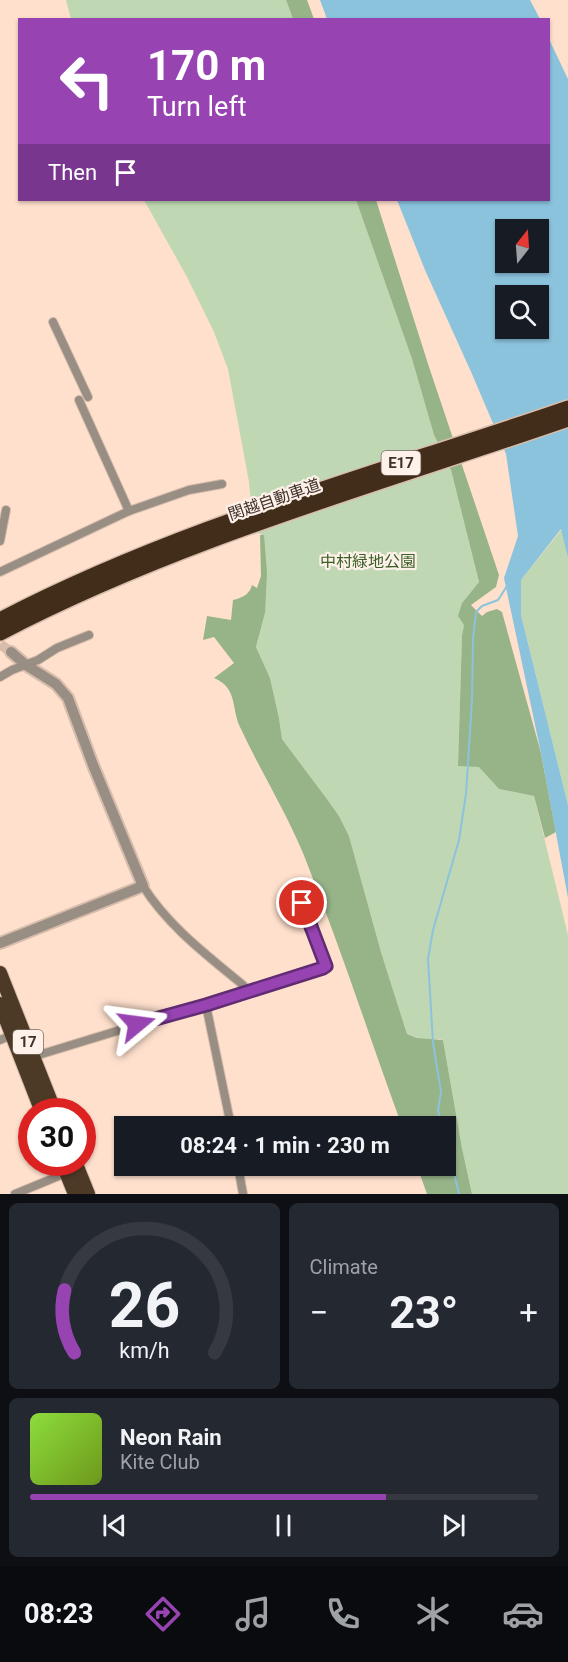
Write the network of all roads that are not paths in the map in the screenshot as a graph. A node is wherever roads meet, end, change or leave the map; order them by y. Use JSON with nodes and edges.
{"nodes":[{"id":1,"x":53,"y":321,"type":"dead end"},
{"id":2,"x":88,"y":397,"type":"dead end"},
{"id":3,"x":79,"y":400,"type":"dead end"},
{"id":4,"x":568,"y":408,"type":"edge"},
{"id":5,"x":568,"y":419,"type":"edge"},
{"id":6,"x":222,"y":484,"type":"dead end"},
{"id":7,"x":6,"y":510,"type":"dead end"},
{"id":8,"x":129,"y":511,"type":"junction"},
{"id":9,"x":235,"y":525,"type":"junction"},
{"id":10,"x":0,"y":541,"type":"edge"},
{"id":11,"x":0,"y":572,"type":"edge"},
{"id":12,"x":0,"y":620,"type":"edge"},
{"id":13,"x":0,"y":633,"type":"edge"},
{"id":14,"x":89,"y":635,"type":"dead end"},
{"id":15,"x":11,"y":652,"type":"tunnel mouth"},
{"id":16,"x":26,"y":665,"type":"junction"},
{"id":17,"x":0,"y":677,"type":"edge"},
{"id":18,"x":143,"y":886,"type":"junction"},
{"id":19,"x":302,"y":903,"type":"dead end"},
{"id":20,"x":0,"y":943,"type":"edge"},
{"id":21,"x":0,"y":973,"type":"edge"},
{"id":22,"x":247,"y":991,"type":"junction"},
{"id":23,"x":0,"y":1004,"type":"edge"},
{"id":24,"x":206,"y":1005,"type":"junction"},
{"id":25,"x":12,"y":1035,"type":"edge"},
{"id":26,"x":28,"y":1058,"type":"junction"},
{"id":27,"x":38,"y":1098,"type":"edge"},
{"id":28,"x":48,"y":1098,"type":"edge"},
{"id":29,"x":229,"y":1116,"type":"edge"},
{"id":30,"x":49,"y":1176,"type":"edge"},
{"id":31,"x":70,"y":1176,"type":"edge"},
{"id":32,"x":75,"y":1176,"type":"edge"},
{"id":33,"x":240,"y":1176,"type":"edge"},
{"id":34,"x":15,"y":1194,"type":"edge"},
{"id":35,"x":75,"y":1194,"type":"edge"},
{"id":36,"x":88,"y":1194,"type":"edge"},
{"id":37,"x":243,"y":1194,"type":"edge"}],
"edges":[{"from":1,"to":2,"type":"street"},
{"from":3,"to":8,"type":"street"},
{"from":4,"to":9,"type":"highway","name":"関越自動車道","number":"E17"},
{"from":5,"to":9,"type":"highway","name":"関越自動車道","number":"E17"},
{"from":6,"to":8,"type":"street"},
{"from":7,"to":10,"type":"street"},
{"from":8,"to":11,"type":"street"},
{"from":9,"to":12,"type":"highway","name":"関越自動車道","number":"E17"},
{"from":9,"to":13,"type":"highway","name":"関越自動車道","number":"E17"},
{"from":14,"to":16,"type":"street"},
{"from":15,"to":16,"type":"street"},
{"from":16,"to":17,"type":"street"},
{"from":16,"to":18,"type":"street"},
{"from":18,"to":20,"type":"street"},
{"from":18,"to":22,"type":"street"},
{"from":19,"to":22,"type":"street"},
{"from":21,"to":25,"type":"highway","number":"17"},
{"from":22,"to":24,"type":"street"},
{"from":23,"to":25,"type":"highway","number":"17"},
{"from":24,"to":26,"type":"street"},
{"from":24,"to":29,"type":"street"},
{"from":25,"to":26,"type":"highway","number":"17"},
{"from":26,"to":27,"type":"highway","number":"17"},
{"from":26,"to":28,"type":"highway","number":"17"},
{"from":30,"to":34,"type":"street"},
{"from":31,"to":35,"type":"highway"},
{"from":32,"to":36,"type":"highway"},
{"from":33,"to":37,"type":"street"}]}
